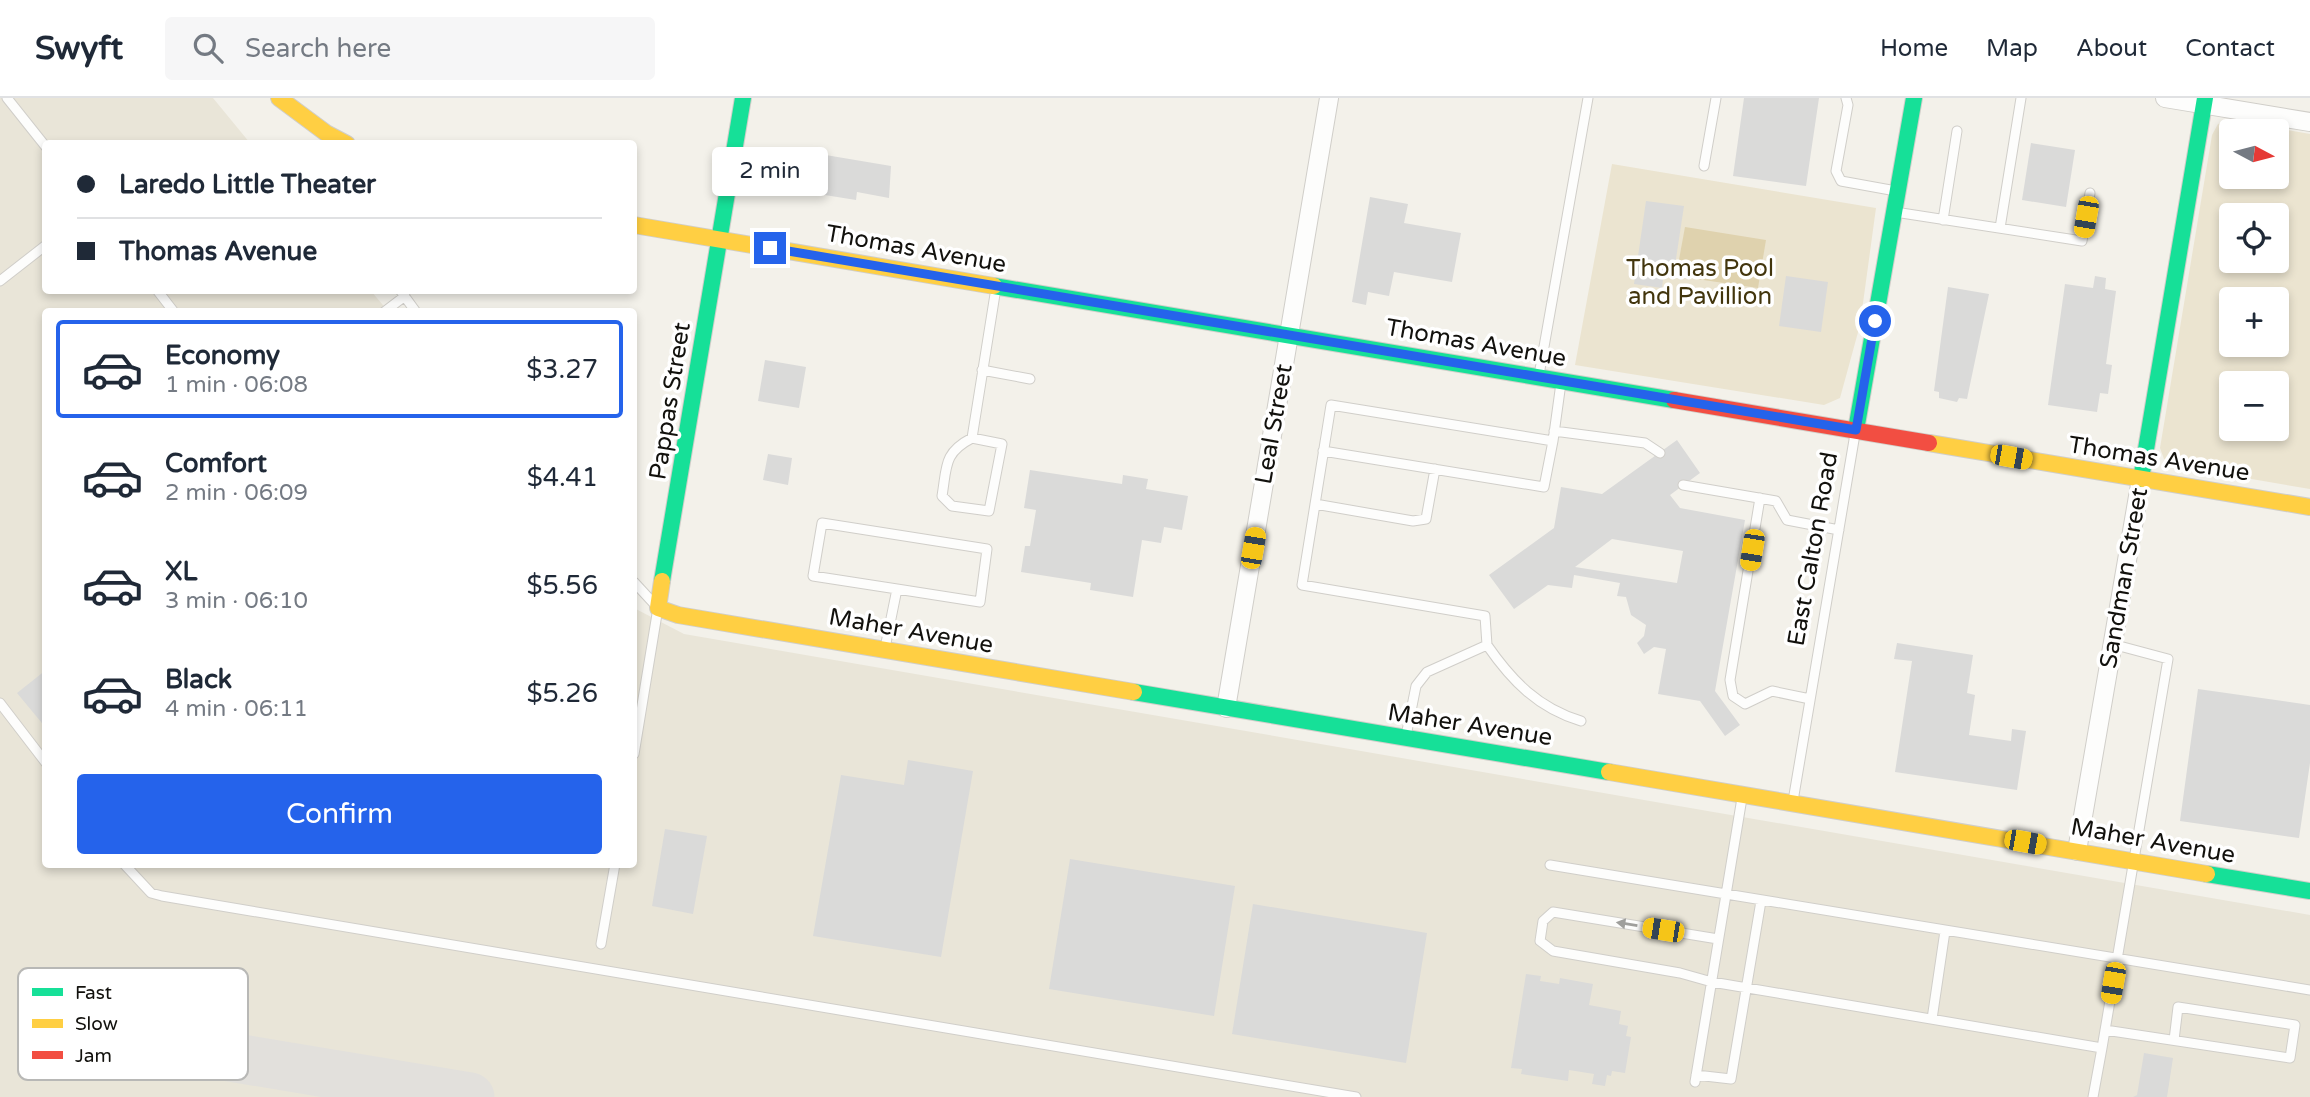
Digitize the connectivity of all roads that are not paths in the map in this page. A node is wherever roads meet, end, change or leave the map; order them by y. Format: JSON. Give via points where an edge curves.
{"nodes":[{"id":1,"x":7,"y":98,"type":"edge"},
{"id":2,"x":279,"y":98,"type":"edge"},
{"id":3,"x":743,"y":98,"type":"edge"},
{"id":4,"x":1329,"y":98,"type":"edge"},
{"id":5,"x":1588,"y":98,"type":"edge"},
{"id":6,"x":1716,"y":98,"type":"edge"},
{"id":7,"x":1846,"y":98,"type":"edge"},
{"id":8,"x":1914,"y":98,"type":"edge"},
{"id":9,"x":2021,"y":98,"type":"edge"},
{"id":10,"x":2165,"y":98,"type":"edge"},
{"id":11,"x":2204,"y":101,"type":"edge"},
{"id":12,"x":2310,"y":122,"type":"edge"},
{"id":13,"x":1957,"y":131,"type":"dead end"},
{"id":14,"x":340,"y":140,"type":"edge"},
{"id":15,"x":42,"y":142,"type":"edge"},
{"id":16,"x":1704,"y":166,"type":"dead end"},
{"id":17,"x":1898,"y":191,"type":"junction"},
{"id":18,"x":2090,"y":193,"type":"dead end"},
{"id":19,"x":1894,"y":212,"type":"junction"},
{"id":20,"x":1943,"y":220,"type":"junction"},
{"id":21,"x":637,"y":226,"type":"edge"},
{"id":22,"x":2000,"y":228,"type":"junction"},
{"id":23,"x":720,"y":240,"type":"junction"},
{"id":24,"x":42,"y":249,"type":"edge"},
{"id":25,"x":0,"y":281,"type":"edge"},
{"id":26,"x":996,"y":286,"type":"junction"},
{"id":27,"x":401,"y":294,"type":"edge"},
{"id":28,"x":388,"y":308,"type":"edge"},
{"id":29,"x":1289,"y":335,"type":"junction"},
{"id":30,"x":982,"y":370,"type":"junction"},
{"id":31,"x":1539,"y":377,"type":"junction"},
{"id":32,"x":1030,"y":379,"type":"dead end"},
{"id":33,"x":1562,"y":381,"type":"junction"},
{"id":34,"x":1856,"y":430,"type":"junction"},
{"id":35,"x":1553,"y":436,"type":"junction"},
{"id":36,"x":972,"y":438,"type":"junction"},
{"id":37,"x":1323,"y":451,"type":"junction"},
{"id":38,"x":1660,"y":453,"type":"dead end"},
{"id":39,"x":1435,"y":469,"type":"junction"},
{"id":40,"x":2141,"y":479,"type":"junction"},
{"id":41,"x":1683,"y":485,"type":"dead end"},
{"id":42,"x":1760,"y":498,"type":"junction"},
{"id":43,"x":1315,"y":504,"type":"junction"},
{"id":44,"x":2310,"y":507,"type":"edge"},
{"id":45,"x":1839,"y":530,"type":"junction"},
{"id":46,"x":637,"y":585,"type":"edge"},
{"id":47,"x":897,"y":589,"type":"junction"},
{"id":48,"x":658,"y":608,"type":"junction"},
{"id":49,"x":1487,"y":645,"type":"junction"},
{"id":50,"x":2112,"y":645,"type":"junction"},
{"id":51,"x":884,"y":650,"type":"junction"},
{"id":52,"x":1810,"y":699,"type":"junction"},
{"id":53,"x":0,"y":704,"type":"edge"},
{"id":54,"x":1226,"y":708,"type":"junction"},
{"id":55,"x":1581,"y":721,"type":"dead end"},
{"id":56,"x":637,"y":736,"type":"edge"},
{"id":57,"x":1406,"y":737,"type":"junction"},
{"id":58,"x":42,"y":758,"type":"edge"},
{"id":59,"x":1742,"y":793,"type":"junction"},
{"id":60,"x":1793,"y":802,"type":"junction"},
{"id":61,"x":2077,"y":851,"type":"junction"},
{"id":62,"x":2134,"y":861,"type":"junction"},
{"id":63,"x":1550,"y":865,"type":"dead end"},
{"id":64,"x":128,"y":868,"type":"edge"},
{"id":65,"x":614,"y":868,"type":"edge"},
{"id":66,"x":2310,"y":891,"type":"edge"},
{"id":67,"x":1726,"y":895,"type":"junction"},
{"id":68,"x":1761,"y":901,"type":"junction"},
{"id":69,"x":1945,"y":931,"type":"junction"},
{"id":70,"x":1718,"y":939,"type":"junction"},
{"id":71,"x":601,"y":944,"type":"dead end"},
{"id":72,"x":2117,"y":960,"type":"junction"},
{"id":73,"x":1712,"y":982,"type":"junction"},
{"id":74,"x":1746,"y":988,"type":"junction"},
{"id":75,"x":2310,"y":990,"type":"edge"},
{"id":76,"x":1932,"y":1019,"type":"junction"},
{"id":77,"x":2105,"y":1030,"type":"junction"},
{"id":78,"x":2174,"y":1040,"type":"junction"},
{"id":79,"x":2102,"y":1048,"type":"junction"},
{"id":80,"x":1356,"y":1097,"type":"edge"},
{"id":81,"x":2093,"y":1097,"type":"edge"}],
"edges":[{"from":1,"to":15,"type":"lane"},
{"from":2,"to":14,"type":"street"},
{"from":3,"to":23,"type":"street","name":"Pappas Street"},
{"from":4,"to":29,"type":"street","name":"Leal Street"},
{"from":5,"to":31,"type":"lane"},
{"from":6,"to":16,"type":"lane"},
{"from":7,"to":17,"type":"lane","via":[[1836,172],[1841,181]]},
{"from":8,"to":17,"type":"street","name":"East Calton Road"},
{"from":9,"to":22,"type":"lane"},
{"from":10,"to":11,"type":"street"},
{"from":11,"to":12,"type":"street"},
{"from":11,"to":40,"type":"street","name":"Sandman Street"},
{"from":13,"to":20,"type":"lane"},
{"from":17,"to":19,"type":"street","name":"East Calton Road"},
{"from":18,"to":22,"type":"lane","via":[[2082,241]]},
{"from":19,"to":20,"type":"lane"},
{"from":19,"to":34,"type":"street","name":"East Calton Road"},
{"from":20,"to":22,"type":"lane"},
{"from":21,"to":23,"type":"street","name":"Thomas Avenue"},
{"from":23,"to":26,"type":"street","name":"Thomas Avenue"},
{"from":23,"to":48,"type":"street","name":"Pappas Street"},
{"from":24,"to":25,"type":"lane"},
{"from":26,"to":29,"type":"street","name":"Thomas Avenue"},
{"from":26,"to":30,"type":"lane"},
{"from":27,"to":28,"type":"lane"},
{"from":29,"to":31,"type":"street","name":"Thomas Avenue"},
{"from":29,"to":54,"type":"street","name":"Leal Street"},
{"from":30,"to":32,"type":"lane"},
{"from":30,"to":36,"type":"lane"},
{"from":31,"to":33,"type":"street","name":"Thomas Avenue"},
{"from":33,"to":34,"type":"street","name":"Thomas Avenue"},
{"from":33,"to":35,"type":"lane"},
{"from":34,"to":40,"type":"street","name":"Thomas Avenue"},
{"from":34,"to":45,"type":"lane","name":"East Calton Road"},
{"from":35,"to":37,"type":"lane","via":[[1331,405]]},
{"from":35,"to":38,"type":"lane","via":[[1645,443]]},
{"from":35,"to":39,"type":"lane","via":[[1544,487]]},
{"from":36,"to":36,"type":"lane","via":[[948,455],[942,496],[952,506],[989,511],[1002,444]]},
{"from":37,"to":39,"type":"lane"},
{"from":37,"to":43,"type":"lane"},
{"from":39,"to":43,"type":"lane","via":[[1426,519],[1413,521]]},
{"from":40,"to":44,"type":"street","name":"Thomas Avenue"},
{"from":40,"to":50,"type":"street","name":"Sandman Street"},
{"from":41,"to":42,"type":"lane"},
{"from":42,"to":45,"type":"lane","via":[[1776,501],[1787,520]]},
{"from":42,"to":52,"type":"lane","via":[[1730,680],[1733,696],[1745,704],[1772,691]]},
{"from":43,"to":49,"type":"lane","via":[[1302,585],[1485,616]]},
{"from":45,"to":52,"type":"lane","name":"East Calton Road"},
{"from":46,"to":48,"type":"lane"},
{"from":47,"to":47,"type":"lane","via":[[980,602],[987,549],[822,523],[813,576]]},
{"from":47,"to":51,"type":"lane"},
{"from":48,"to":51,"type":"street","name":"Maher Avenue"},
{"from":48,"to":56,"type":"lane","name":"Pappas Street"},
{"from":49,"to":55,"type":"lane","via":[[1507,675],[1539,702]]},
{"from":49,"to":57,"type":"lane","via":[[1427,672],[1416,686]]},
{"from":50,"to":61,"type":"street","name":"Sandman Street"},
{"from":50,"to":62,"type":"lane","via":[[2168,659]]},
{"from":51,"to":54,"type":"street","name":"Maher Avenue"},
{"from":52,"to":60,"type":"lane","name":"East Calton Road"},
{"from":53,"to":58,"type":"lane"},
{"from":54,"to":57,"type":"street","name":"Maher Avenue"},
{"from":57,"to":59,"type":"street","name":"Maher Avenue"},
{"from":59,"to":60,"type":"street","name":"Maher Avenue"},
{"from":59,"to":67,"type":"lane"},
{"from":60,"to":61,"type":"street","name":"Maher Avenue"},
{"from":61,"to":62,"type":"street","name":"Maher Avenue"},
{"from":62,"to":66,"type":"street","name":"Maher Avenue"},
{"from":62,"to":72,"type":"lane"},
{"from":63,"to":67,"type":"lane"},
{"from":64,"to":80,"type":"lane","via":[[151,893],[162,896]]},
{"from":65,"to":71,"type":"lane"},
{"from":67,"to":68,"type":"lane"},
{"from":67,"to":70,"type":"lane"},
{"from":68,"to":69,"type":"lane"},
{"from":68,"to":74,"type":"lane"},
{"from":69,"to":72,"type":"lane"},
{"from":69,"to":76,"type":"lane"},
{"from":70,"to":73,"type":"lane"},
{"from":70,"to":73,"type":"lane","one_way":true,"via":[[1553,912],[1543,921],[1540,941],[1553,951]]},
{"from":72,"to":75,"type":"lane"},
{"from":72,"to":77,"type":"lane"},
{"from":73,"to":74,"type":"lane"},
{"from":73,"to":74,"type":"lane","via":[[1696,1078],[1731,1079]]},
{"from":74,"to":76,"type":"lane"},
{"from":76,"to":79,"type":"lane"},
{"from":77,"to":78,"type":"lane"},
{"from":77,"to":79,"type":"lane"},
{"from":78,"to":78,"type":"lane","via":[[2290,1058],[2295,1025],[2178,1007]]},
{"from":79,"to":81,"type":"lane"}]}
